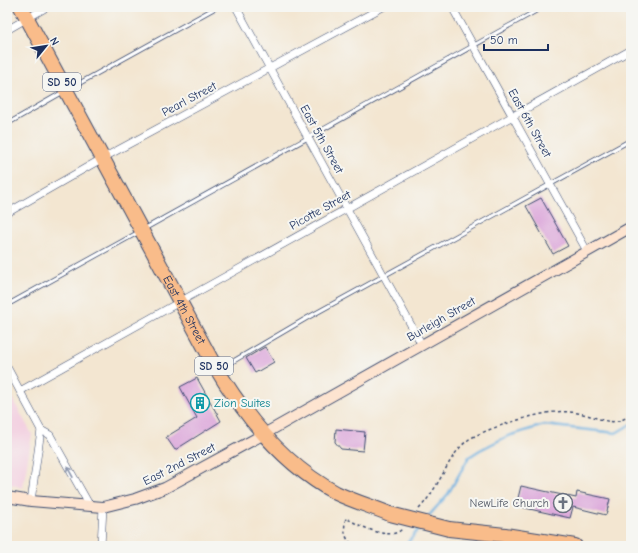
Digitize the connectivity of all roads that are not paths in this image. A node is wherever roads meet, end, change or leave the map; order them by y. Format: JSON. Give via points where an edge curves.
{"nodes":[{"id":1,"x":47,"y":7,"type":"edge"},
{"id":2,"x":217,"y":7,"type":"edge"},
{"id":3,"x":236,"y":7,"type":"edge"},
{"id":4,"x":383,"y":7,"type":"edge"},
{"id":5,"x":452,"y":7,"type":"edge"},
{"id":6,"x":543,"y":7,"type":"edge"},
{"id":7,"x":24,"y":12,"type":"edge"},
{"id":8,"x":7,"y":30,"type":"edge"},
{"id":9,"x":474,"y":45,"type":"junction"},
{"id":10,"x":631,"y":50,"type":"edge"},
{"id":11,"x":270,"y":68,"type":"junction"},
{"id":12,"x":67,"y":90,"type":"junction"},
{"id":13,"x":513,"y":115,"type":"junction"},
{"id":14,"x":7,"y":124,"type":"edge"},
{"id":15,"x":310,"y":138,"type":"junction"},
{"id":16,"x":631,"y":140,"type":"edge"},
{"id":17,"x":103,"y":158,"type":"junction"},
{"id":18,"x":550,"y":184,"type":"junction"},
{"id":19,"x":348,"y":207,"type":"junction"},
{"id":20,"x":7,"y":213,"type":"edge"},
{"id":21,"x":631,"y":227,"type":"edge"},
{"id":22,"x":143,"y":230,"type":"junction"},
{"id":23,"x":587,"y":251,"type":"junction"},
{"id":24,"x":385,"y":275,"type":"junction"},
{"id":25,"x":181,"y":301,"type":"junction"},
{"id":26,"x":7,"y":305,"type":"edge"},
{"id":27,"x":422,"y":345,"type":"junction"},
{"id":28,"x":7,"y":368,"type":"edge"},
{"id":29,"x":217,"y":370,"type":"junction"},
{"id":30,"x":20,"y":391,"type":"junction"},
{"id":31,"x":41,"y":430,"type":"junction"},
{"id":32,"x":264,"y":434,"type":"junction"},
{"id":33,"x":7,"y":496,"type":"edge"},
{"id":34,"x":31,"y":501,"type":"junction"},
{"id":35,"x":90,"y":506,"type":"junction"},
{"id":36,"x":103,"y":507,"type":"junction"},
{"id":37,"x":505,"y":540,"type":"edge"},
{"id":38,"x":101,"y":546,"type":"edge"},
{"id":39,"x":575,"y":546,"type":"edge"}],
"edges":[{"from":1,"to":7,"type":"street"},
{"from":2,"to":12,"type":"lane"},
{"from":3,"to":11,"type":"street","name":"East 5th Street"},
{"from":4,"to":11,"type":"street","name":"Pearl Street"},
{"from":5,"to":9,"type":"street","name":"East 6th Street"},
{"from":6,"to":9,"type":"lane"},
{"from":7,"to":8,"type":"street"},
{"from":7,"to":12,"type":"highway","name":"East 4th Street","number":"SD 50"},
{"from":9,"to":13,"type":"street","name":"East 6th Street"},
{"from":9,"to":15,"type":"lane"},
{"from":10,"to":13,"type":"street","name":"Picotte Street"},
{"from":11,"to":15,"type":"street","name":"East 5th Street"},
{"from":11,"to":17,"type":"street","name":"Pearl Street"},
{"from":12,"to":14,"type":"lane"},
{"from":12,"to":17,"type":"highway","name":"East 4th Street","number":"SD 50"},
{"from":13,"to":18,"type":"street","name":"East 6th Street"},
{"from":13,"to":19,"type":"street","name":"Picotte Street"},
{"from":15,"to":19,"type":"street","name":"East 5th Street"},
{"from":15,"to":22,"type":"lane"},
{"from":16,"to":18,"type":"lane"},
{"from":17,"to":20,"type":"street","name":"Pearl Street"},
{"from":17,"to":22,"type":"highway","name":"East 4th Street","number":"SD 50"},
{"from":18,"to":23,"type":"street","name":"East 6th Street"},
{"from":18,"to":24,"type":"lane"},
{"from":19,"to":24,"type":"street","name":"East 5th Street"},
{"from":19,"to":25,"type":"street","name":"Picotte Street"},
{"from":21,"to":23,"type":"street","name":"Burleigh Street"},
{"from":22,"to":25,"type":"highway","name":"East 4th Street","number":"SD 50"},
{"from":22,"to":26,"type":"lane"},
{"from":23,"to":27,"type":"street","name":"Burleigh Street"},
{"from":24,"to":27,"type":"street","name":"East 5th Street"},
{"from":24,"to":29,"type":"lane"},
{"from":25,"to":29,"type":"highway","name":"East 4th Street","number":"SD 50"},
{"from":25,"to":30,"type":"street","name":"Picotte Street"},
{"from":27,"to":32,"type":"street","name":"Burleigh Street"},
{"from":28,"to":30,"type":"street"},
{"from":29,"to":32,"type":"highway","name":"East 4th Street","number":"SD 50","via":[[240,406]]},
{"from":30,"to":31,"type":"street"},
{"from":31,"to":34,"type":"street"},
{"from":35,"to":31,"type":"street","one_way":true,"via":[[50,436]]},
{"from":32,"to":36,"type":"street","name":"East 2nd Street","via":[[165,488]]},
{"from":32,"to":37,"type":"highway","name":"East 4th Street","number":"SD 50","bridge":true,"via":[[299,467],[337,493],[390,514]]},
{"from":33,"to":34,"type":"street","name":"East 2nd Street"},
{"from":34,"to":35,"type":"street","name":"East 2nd Street"},
{"from":35,"to":36,"type":"street","name":"East 2nd Street"},
{"from":36,"to":38,"type":"street"},
{"from":37,"to":39,"type":"highway","name":"East 4th Street","number":"SD 50"}]}
